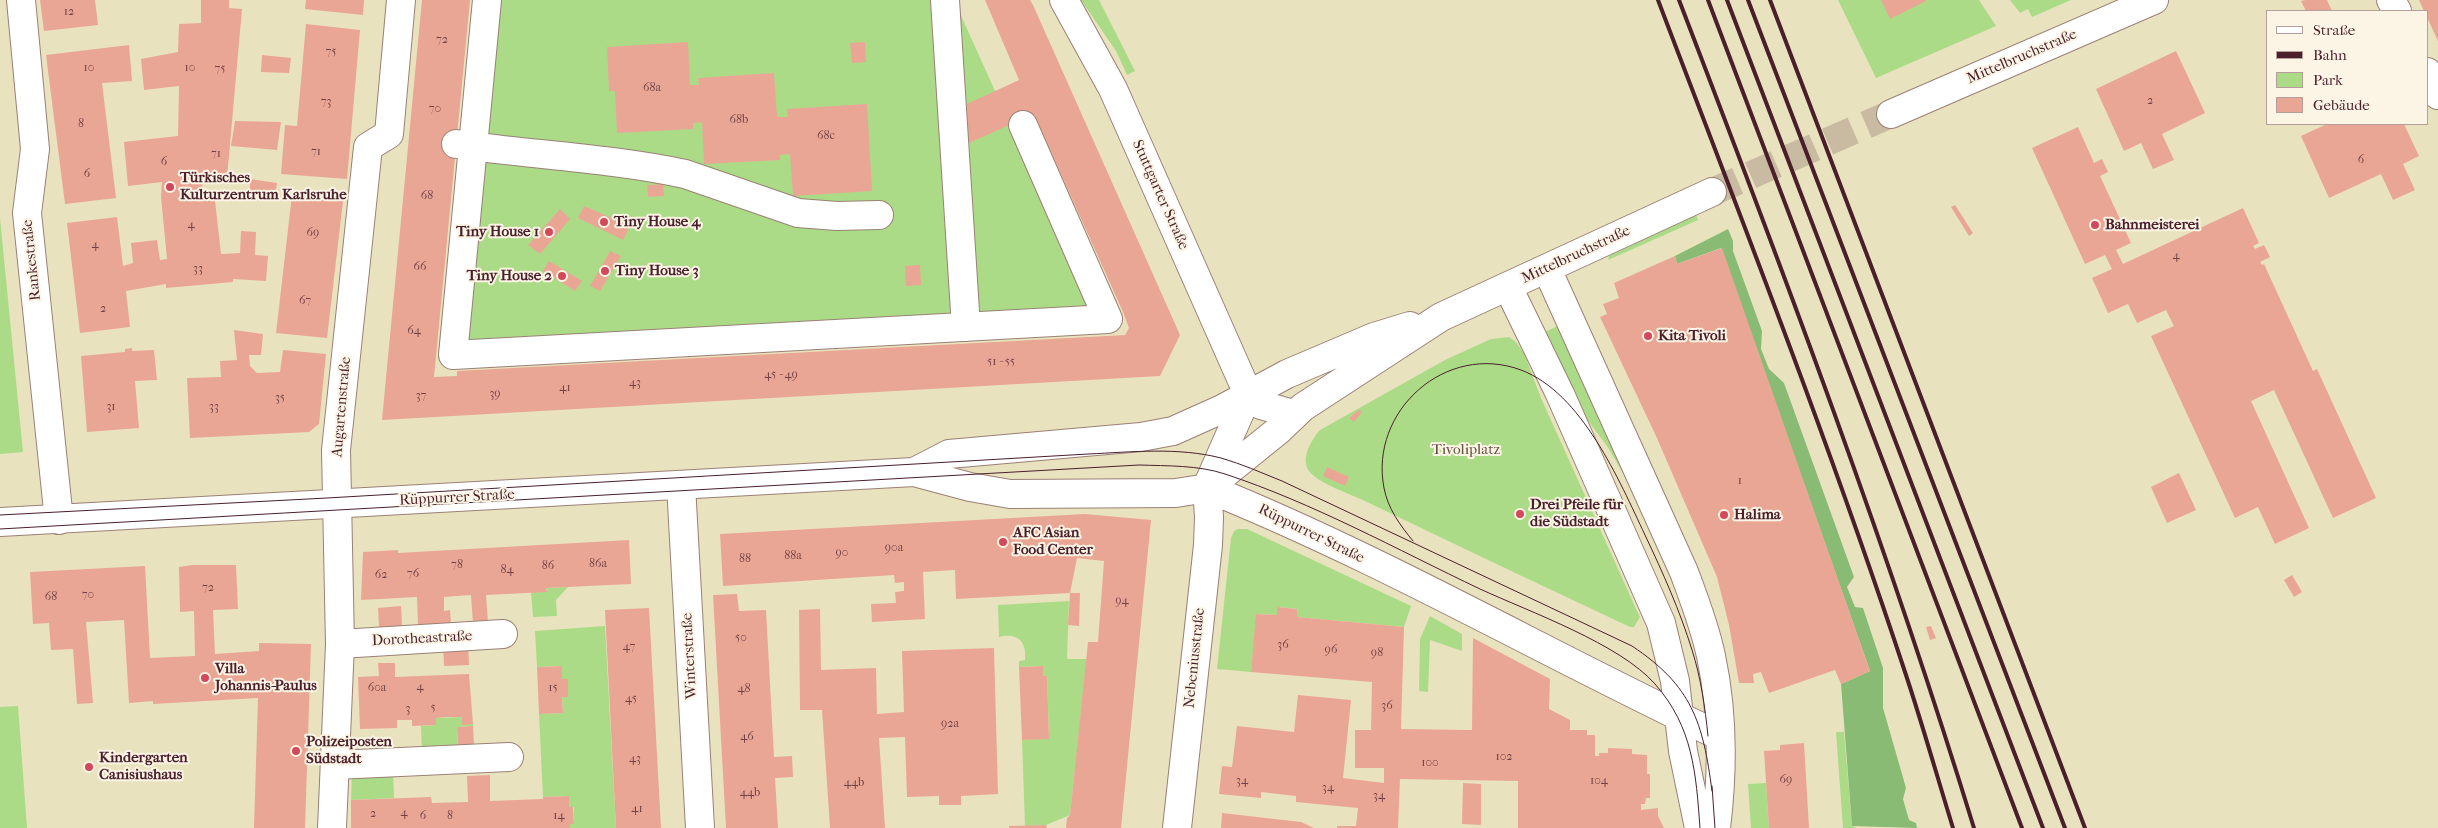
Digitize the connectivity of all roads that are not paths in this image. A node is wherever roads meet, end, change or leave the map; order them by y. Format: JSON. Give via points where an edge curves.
{"nodes":[{"id":1,"x":21,"y":0,"type":"edge"},
{"id":2,"x":400,"y":0,"type":"edge"},
{"id":3,"x":487,"y":0,"type":"edge"},
{"id":4,"x":945,"y":0,"type":"edge"},
{"id":5,"x":1064,"y":0,"type":"edge"},
{"id":6,"x":2146,"y":2,"type":"edge"},
{"id":7,"x":2428,"y":74,"type":"edge"},
{"id":8,"x":2438,"y":96,"type":"edge"},
{"id":9,"x":1891,"y":114,"type":"tunnel mouth"},
{"id":10,"x":1023,"y":125,"type":"dead end"},
{"id":11,"x":465,"y":145,"type":"junction"},
{"id":12,"x":1712,"y":192,"type":"tunnel mouth"},
{"id":13,"x":879,"y":215,"type":"dead end"},
{"id":14,"x":1547,"y":269,"type":"junction"},
{"id":15,"x":1508,"y":286,"type":"junction"},
{"id":16,"x":1440,"y":317,"type":"junction"},
{"id":17,"x":966,"y":327,"type":"junction"},
{"id":18,"x":1248,"y":394,"type":"junction"},
{"id":19,"x":1294,"y":414,"type":"junction"},
{"id":20,"x":914,"y":472,"type":"junction"},
{"id":21,"x":681,"y":485,"type":"junction"},
{"id":22,"x":1207,"y":488,"type":"junction"},
{"id":23,"x":338,"y":504,"type":"junction"},
{"id":24,"x":59,"y":520,"type":"junction"},
{"id":25,"x":0,"y":522,"type":"edge"},
{"id":26,"x":503,"y":634,"type":"dead end"},
{"id":27,"x":340,"y":644,"type":"junction"},
{"id":28,"x":1679,"y":716,"type":"junction"},
{"id":29,"x":1720,"y":736,"type":"junction"},
{"id":30,"x":509,"y":757,"type":"dead end"},
{"id":31,"x":335,"y":765,"type":"junction"},
{"id":32,"x":332,"y":828,"type":"edge"},
{"id":33,"x":700,"y":828,"type":"edge"},
{"id":34,"x":1177,"y":828,"type":"edge"},
{"id":35,"x":1699,"y":828,"type":"edge"},
{"id":36,"x":1716,"y":828,"type":"edge"}],
"edges":[{"from":1,"to":24,"type":"street","name":"Rankestraße","via":[[35,150],[27,213]]},
{"from":2,"to":23,"type":"street","name":"Augartenstraße","via":[[389,134],[368,147],[336,450]]},
{"from":3,"to":11,"type":"street"},
{"from":4,"to":17,"type":"street"},
{"from":5,"to":18,"type":"street","name":"Stuttgarter Straße","via":[[1113,89]]},
{"from":6,"to":9,"type":"street","name":"Mittelbruchstraße"},
{"from":7,"to":8,"type":"street"},
{"from":10,"to":17,"type":"street","via":[[1108,319]]},
{"from":11,"to":13,"type":"street","via":[[619,161],[678,172],[798,212],[837,216]]},
{"from":11,"to":17,"type":"street","via":[[453,355]]},
{"from":12,"to":14,"type":"street","name":"Mittelbruchstraße"},
{"from":14,"to":15,"type":"street","name":"Mittelbruchstraße"},
{"from":14,"to":29,"type":"street","via":[[1684,572],[1700,615],[1711,656]]},
{"from":15,"to":16,"type":"street","name":"Mittelbruchstraße"},
{"from":15,"to":28,"type":"street","via":[[1560,394],[1661,623],[1675,681]]},
{"from":16,"to":18,"type":"street","name":"Mittelbruchstraße","via":[[1374,337]]},
{"from":16,"to":19,"type":"street","name":"Mittelbruchstraße"},
{"from":18,"to":19,"type":"street","via":[[1261,405]]},
{"from":18,"to":20,"type":"street","name":"Rüppurrer Straße","via":[[1173,431],[1141,437],[949,454]]},
{"from":18,"to":22,"type":"street"},
{"from":19,"to":22,"type":"street","name":"Mittelbruchstraße"},
{"from":20,"to":21,"type":"street","name":"Rüppurrer Straße"},
{"from":20,"to":22,"type":"street","name":"Rüppurrer Straße","via":[[970,488],[1010,494],[1176,493]]},
{"from":21,"to":23,"type":"street","name":"Rüppurrer Straße"},
{"from":21,"to":33,"type":"street","name":"Winterstraße"},
{"from":22,"to":28,"type":"street","name":"Rüppurrer Straße","via":[[1260,509]]},
{"from":22,"to":34,"type":"street","name":"Nebeniusstraße","via":[[1208,545]]},
{"from":23,"to":24,"type":"street","name":"Rüppurrer Straße"},
{"from":23,"to":27,"type":"street","name":"Augartenstraße"},
{"from":24,"to":25,"type":"street","name":"Rüppurrer Straße"},
{"from":26,"to":27,"type":"street","name":"Dorotheastraße"},
{"from":27,"to":31,"type":"street","name":"Augartenstraße"},
{"from":28,"to":29,"type":"street","name":"Rüppurrer Straße"},
{"from":28,"to":35,"type":"street"},
{"from":29,"to":36,"type":"street","via":[[1720,794]]},
{"from":30,"to":31,"type":"street"},
{"from":31,"to":32,"type":"street","name":"Augartenstraße"}]}
